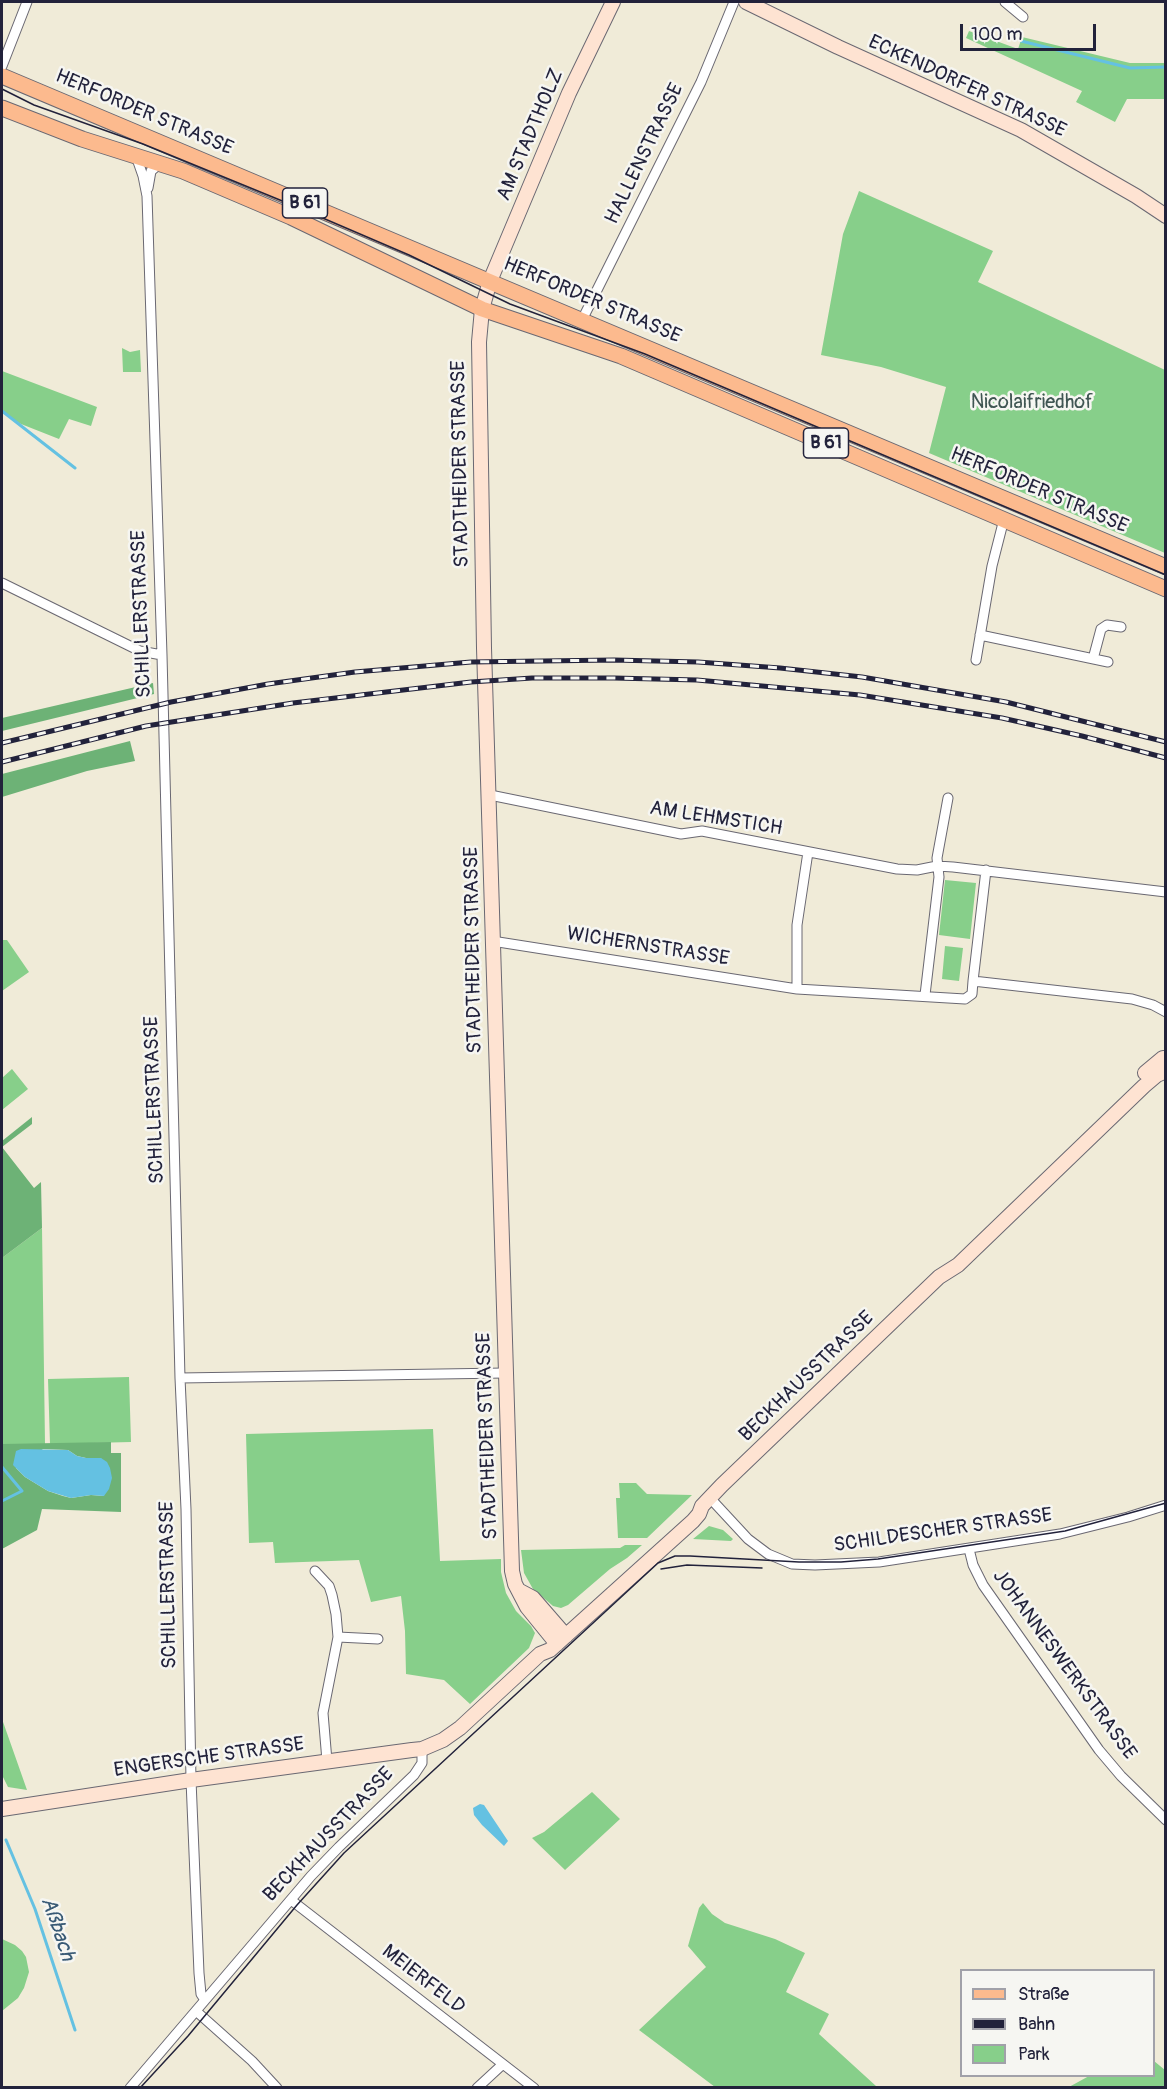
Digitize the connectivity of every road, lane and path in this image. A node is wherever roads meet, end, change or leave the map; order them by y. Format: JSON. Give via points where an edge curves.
{"nodes":[{"id":1,"x":27,"y":2,"type":"edge"},
{"id":2,"x":734,"y":2,"type":"edge"},
{"id":3,"x":746,"y":2,"type":"edge"},
{"id":4,"x":1005,"y":2,"type":"edge"},
{"id":5,"x":613,"y":3,"type":"edge"},
{"id":6,"x":1023,"y":17,"type":"dead end"},
{"id":7,"x":2,"y":66,"type":"edge"},
{"id":8,"x":2,"y":76,"type":"edge"},
{"id":9,"x":2,"y":108,"type":"edge"},
{"id":10,"x":136,"y":156,"type":"junction"},
{"id":11,"x":159,"y":164,"type":"junction"},
{"id":12,"x":147,"y":196,"type":"junction"},
{"id":13,"x":1166,"y":216,"type":"edge"},
{"id":14,"x":490,"y":281,"type":"junction"},
{"id":15,"x":482,"y":309,"type":"junction"},
{"id":16,"x":582,"y":320,"type":"junction"},
{"id":17,"x":1004,"y":519,"type":"junction"},
{"id":18,"x":1166,"y":567,"type":"edge"},
{"id":19,"x":2,"y":584,"type":"edge"},
{"id":20,"x":1166,"y":589,"type":"edge"},
{"id":21,"x":1121,"y":627,"type":"dead end"},
{"id":22,"x":980,"y":635,"type":"junction"},
{"id":23,"x":162,"y":655,"type":"junction"},
{"id":24,"x":1093,"y":659,"type":"junction"},
{"id":25,"x":975,"y":660,"type":"dead end"},
{"id":26,"x":1108,"y":662,"type":"dead end"},
{"id":27,"x":490,"y":795,"type":"junction"},
{"id":28,"x":948,"y":798,"type":"dead end"},
{"id":29,"x":808,"y":852,"type":"junction"},
{"id":30,"x":937,"y":866,"type":"junction"},
{"id":31,"x":986,"y":870,"type":"junction"},
{"id":32,"x":1166,"y":892,"type":"edge"},
{"id":33,"x":492,"y":941,"type":"junction"},
{"id":34,"x":973,"y":981,"type":"junction"},
{"id":35,"x":797,"y":988,"type":"junction"},
{"id":36,"x":925,"y":995,"type":"junction"},
{"id":37,"x":1166,"y":1012,"type":"edge"},
{"id":38,"x":1165,"y":1062,"type":"edge"},
{"id":39,"x":505,"y":1373,"type":"junction"},
{"id":40,"x":180,"y":1378,"type":"junction"},
{"id":41,"x":706,"y":1502,"type":"junction"},
{"id":42,"x":1166,"y":1505,"type":"edge"},
{"id":43,"x":969,"y":1549,"type":"junction"},
{"id":44,"x":315,"y":1571,"type":"dead end"},
{"id":45,"x":559,"y":1636,"type":"junction"},
{"id":46,"x":338,"y":1637,"type":"junction"},
{"id":47,"x":378,"y":1639,"type":"dead end"},
{"id":48,"x":422,"y":1749,"type":"junction"},
{"id":49,"x":327,"y":1761,"type":"junction"},
{"id":50,"x":191,"y":1780,"type":"junction"},
{"id":51,"x":2,"y":1809,"type":"edge"},
{"id":52,"x":1166,"y":1821,"type":"edge"},
{"id":53,"x":291,"y":1900,"type":"junction"},
{"id":54,"x":205,"y":2000,"type":"junction"},
{"id":55,"x":196,"y":2011,"type":"junction"},
{"id":56,"x":503,"y":2064,"type":"junction"},
{"id":57,"x":130,"y":2088,"type":"edge"},
{"id":58,"x":277,"y":2088,"type":"edge"},
{"id":59,"x":477,"y":2088,"type":"edge"},
{"id":60,"x":534,"y":2088,"type":"edge"}],
"edges":[{"from":1,"to":7,"type":"street"},
{"from":2,"to":16,"type":"street","name":"HALLENSTRASSE","via":[[700,82]]},
{"from":3,"to":13,"type":"main road","name":"ECKENDORFER STRASSE","via":[[1021,130]]},
{"from":4,"to":6,"type":"street"},
{"from":5,"to":14,"type":"main road","name":"AM STADTHOLZ","via":[[569,93]]},
{"from":8,"to":14,"type":"main road","name":"HERFORDER STRASSE","number":"B 61"},
{"from":9,"to":10,"type":"main road","name":"HERFORDER STRASSE","number":"B 61"},
{"from":10,"to":11,"type":"main road","name":"HERFORDER STRASSE","number":"B 61"},
{"from":10,"to":12,"type":"street","name":"SCHILLERSTRASSE"},
{"from":11,"to":12,"type":"street","name":"SCHILLERSTRASSE","via":[[152,171]]},
{"from":11,"to":15,"type":"main road","name":"HERFORDER STRASSE","number":"B 61","via":[[291,217]]},
{"from":12,"to":23,"type":"street","name":"SCHILLERSTRASSE"},
{"from":14,"to":15,"type":"main road","name":"AM STADTHOLZ"},
{"from":14,"to":16,"type":"main road","name":"HERFORDER STRASSE","number":"B 61"},
{"from":15,"to":17,"type":"main road","name":"HERFORDER STRASSE","number":"B 61","via":[[621,356]]},
{"from":15,"to":27,"type":"main road","name":"STADTHEIDER STRASSE","via":[[479,412]]},
{"from":16,"to":18,"type":"main road","name":"HERFORDER STRASSE","number":"B 61"},
{"from":17,"to":20,"type":"main road","name":"HERFORDER STRASSE","number":"B 61"},
{"from":17,"to":22,"type":"street"},
{"from":19,"to":23,"type":"street","via":[[140,651]]},
{"from":21,"to":24,"type":"street","via":[[1103,626]]},
{"from":22,"to":24,"type":"street"},
{"from":22,"to":25,"type":"street"},
{"from":23,"to":40,"type":"street","name":"SCHILLERSTRASSE"},
{"from":24,"to":26,"type":"street"},
{"from":27,"to":29,"type":"street","name":"AM LEHMSTICH","via":[[681,834],[702,831]]},
{"from":27,"to":33,"type":"main road","name":"STADTHEIDER STRASSE"},
{"from":28,"to":30,"type":"street"},
{"from":29,"to":30,"type":"street","name":"AM LEHMSTICH","via":[[897,869]]},
{"from":29,"to":35,"type":"street","via":[[797,925]]},
{"from":30,"to":31,"type":"street","name":"AM LEHMSTICH"},
{"from":30,"to":36,"type":"street","via":[[939,877]]},
{"from":31,"to":32,"type":"street","name":"AM LEHMSTICH"},
{"from":31,"to":34,"type":"street"},
{"from":33,"to":35,"type":"street","name":"WICHERNSTRASSE"},
{"from":33,"to":39,"type":"main road","name":"STADTHEIDER STRASSE"},
{"from":34,"to":36,"type":"street","name":"WICHERNSTRASSE","via":[[972,994],[966,999]]},
{"from":34,"to":37,"type":"street","via":[[1132,999]]},
{"from":35,"to":36,"type":"street","name":"WICHERNSTRASSE"},
{"from":38,"to":41,"type":"main road","name":"BECKHAUSSTRASSE","via":[[1157,1075],[958,1264],[939,1277]]},
{"from":39,"to":40,"type":"street"},
{"from":39,"to":45,"type":"main road","name":"STADTHEIDER STRASSE","via":[[512,1571],[518,1590],[533,1598]]},
{"from":40,"to":50,"type":"street","name":"SCHILLERSTRASSE"},
{"from":41,"to":43,"type":"street","name":"SCHILDESCHER STRASSE","via":[[773,1558],[792,1564],[848,1565]]},
{"from":41,"to":45,"type":"main road","name":"BECKHAUSSTRASSE","via":[[693,1521]]},
{"from":42,"to":43,"type":"street","name":"SCHILDESCHER STRASSE","via":[[1076,1531]]},
{"from":43,"to":52,"type":"street","name":"JOHANNESWERKSTRASSE","via":[[983,1585],[1099,1750]]},
{"from":44,"to":46,"type":"street","via":[[329,1586]]},
{"from":45,"to":48,"type":"main road","name":"BECKHAUSSTRASSE","via":[[544,1644],[540,1654],[460,1728]]},
{"from":46,"to":47,"type":"street"},
{"from":46,"to":49,"type":"street","via":[[323,1713]]},
{"from":48,"to":49,"type":"main road","name":"ENGERSCHE STRASSE"},
{"from":48,"to":53,"type":"street","name":"BECKHAUSSTRASSE","via":[[422,1763],[414,1775],[331,1854]]},
{"from":49,"to":50,"type":"main road","name":"ENGERSCHE STRASSE"},
{"from":50,"to":51,"type":"main road","name":"ENGERSCHE STRASSE"},
{"from":50,"to":54,"type":"street","name":"SCHILLERSTRASSE","via":[[199,1973]]},
{"from":53,"to":54,"type":"street","name":"BECKHAUSSTRASSE"},
{"from":53,"to":56,"type":"street","name":"MEIERFELD"},
{"from":54,"to":55,"type":"street","name":"BECKHAUSSTRASSE"},
{"from":55,"to":57,"type":"street","name":"BECKHAUSSTRASSE"},
{"from":55,"to":58,"type":"street"},
{"from":56,"to":59,"type":"street"},
{"from":56,"to":60,"type":"street","name":"MEIERFELD"}]}
